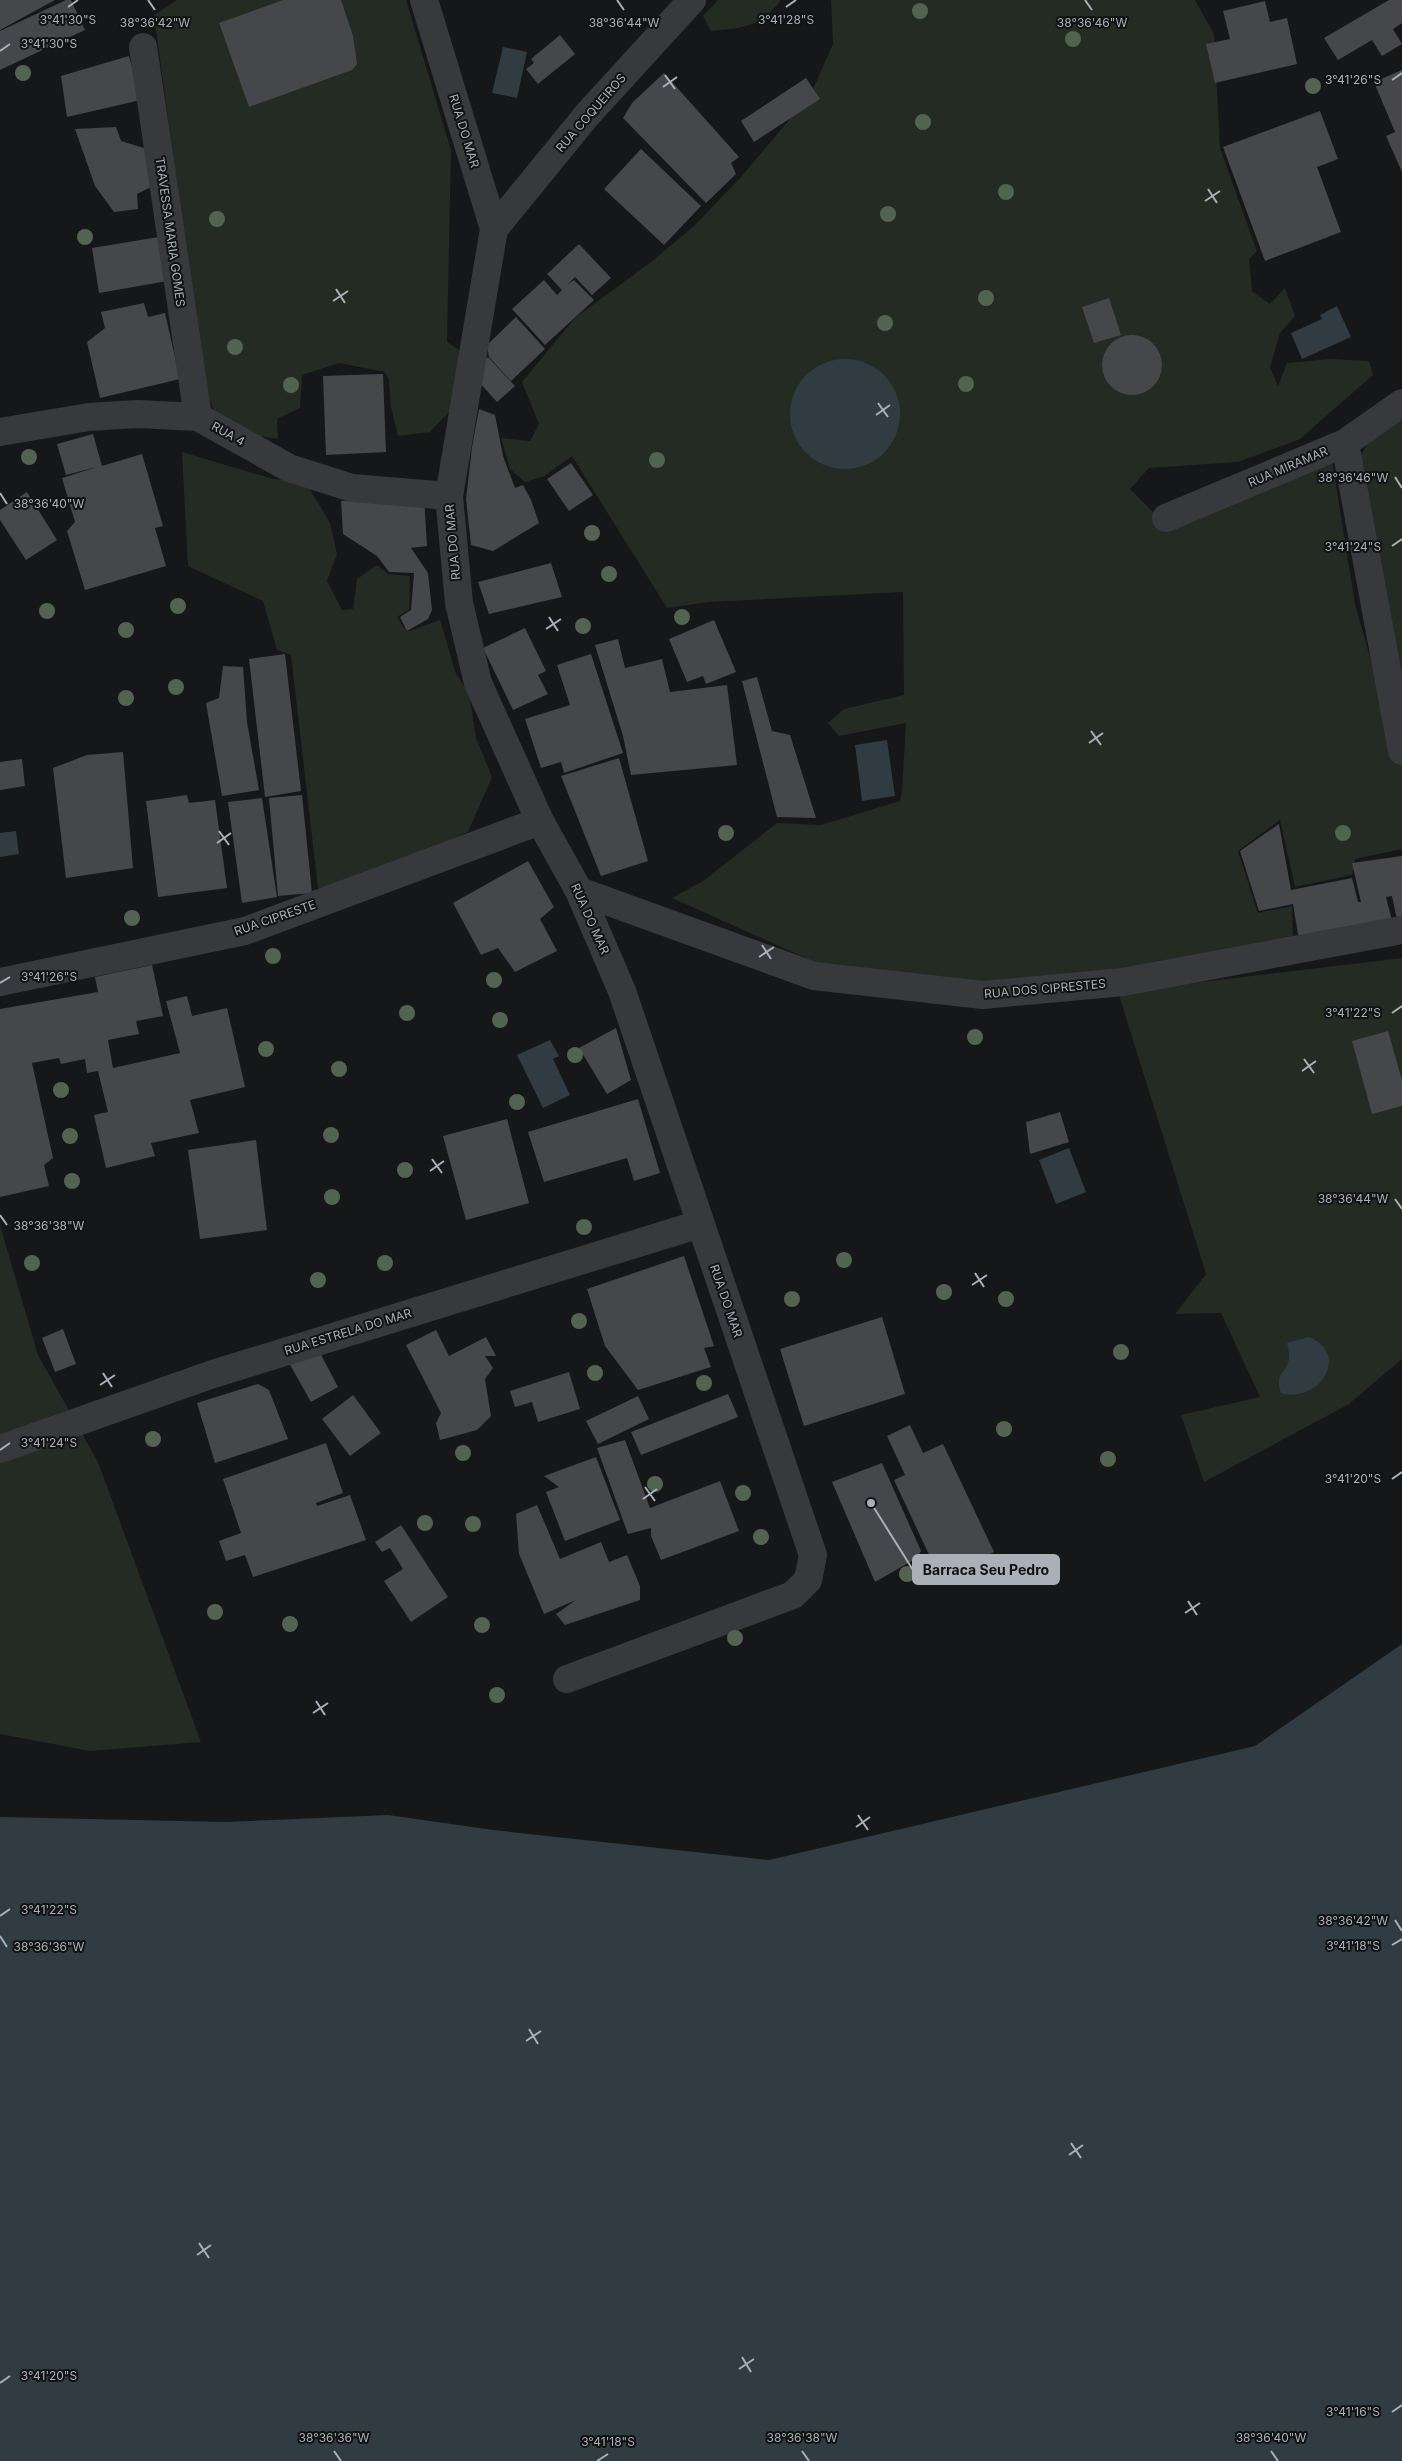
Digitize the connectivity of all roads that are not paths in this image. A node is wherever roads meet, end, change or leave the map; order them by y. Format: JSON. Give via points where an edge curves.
{"nodes":[{"id":1,"x":424,"y":0,"type":"edge"},
{"id":2,"x":692,"y":0,"type":"edge"},
{"id":3,"x":143,"y":47,"type":"dead end"},
{"id":4,"x":494,"y":229,"type":"junction"},
{"id":5,"x":1402,"y":403,"type":"edge"},
{"id":6,"x":198,"y":417,"type":"junction"},
{"id":7,"x":0,"y":432,"type":"edge"},
{"id":8,"x":1345,"y":443,"type":"junction"},
{"id":9,"x":449,"y":496,"type":"junction"},
{"id":10,"x":1166,"y":518,"type":"dead end"},
{"id":11,"x":1402,"y":751,"type":"edge"},
{"id":12,"x":540,"y":821,"type":"junction"},
{"id":13,"x":579,"y":891,"type":"junction"},
{"id":14,"x":1402,"y":930,"type":"edge"},
{"id":15,"x":0,"y":982,"type":"edge"},
{"id":16,"x":700,"y":1224,"type":"junction"},
{"id":17,"x":0,"y":1448,"type":"edge"},
{"id":18,"x":566,"y":1679,"type":"dead end"}],
"edges":[{"from":1,"to":4,"type":"street","name":"RUA DO MAR"},
{"from":2,"to":4,"type":"street","name":"RUA COQUEIROS","via":[[587,115]]},
{"from":3,"to":6,"type":"street","name":"TRAVESSA MARIA GOMES"},
{"from":4,"to":9,"type":"street","name":"RUA DO MAR"},
{"from":5,"to":8,"type":"street","name":"RUA MIRAMAR"},
{"from":6,"to":7,"type":"street","name":"RUA 4","via":[[137,414],[89,417]]},
{"from":6,"to":9,"type":"street","name":"RUA 4","via":[[289,468],[352,488]]},
{"from":8,"to":10,"type":"street","name":"RUA MIRAMAR"},
{"from":8,"to":11,"type":"street"},
{"from":9,"to":12,"type":"street","name":"RUA DO MAR","via":[[459,603],[478,683]]},
{"from":12,"to":13,"type":"street","name":"RUA DO MAR"},
{"from":12,"to":15,"type":"street","name":"RUA CIPRESTE","via":[[245,930]]},
{"from":13,"to":14,"type":"street","name":"RUA DOS CIPRESTES","via":[[814,976],[983,995],[1123,982]]},
{"from":13,"to":16,"type":"street","name":"RUA DO MAR","via":[[622,991]]},
{"from":16,"to":17,"type":"street","name":"RUA ESTRELA DO MAR","via":[[213,1374]]},
{"from":16,"to":18,"type":"street","name":"RUA DO MAR","via":[[813,1555],[808,1580],[793,1595]]}]}
